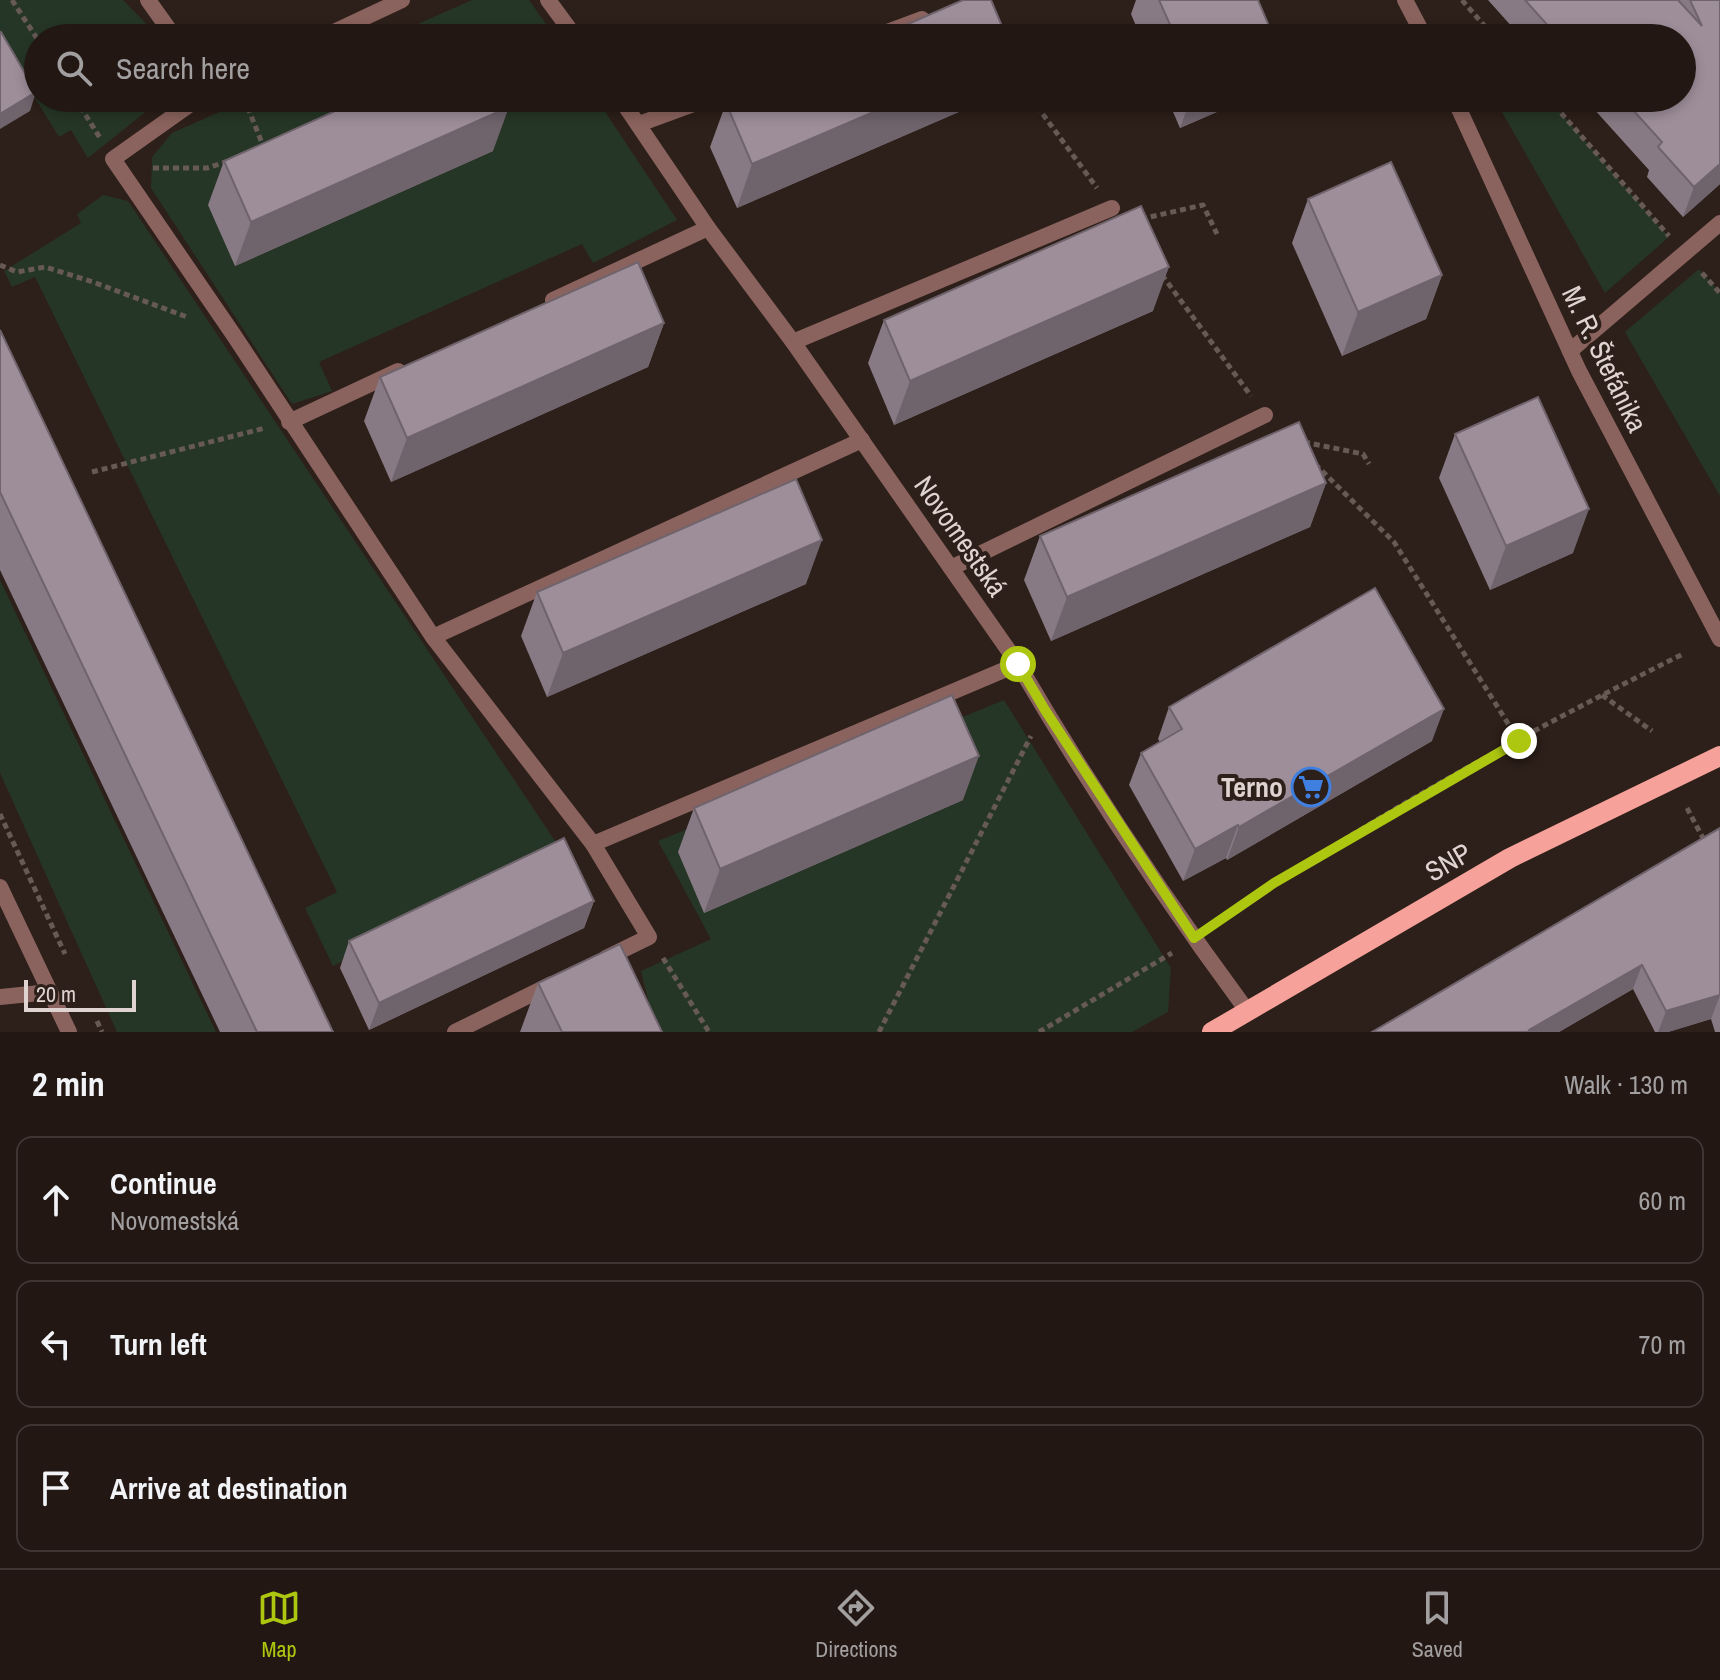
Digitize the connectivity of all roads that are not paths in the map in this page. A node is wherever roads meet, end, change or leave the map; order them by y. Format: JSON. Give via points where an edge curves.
{"nodes":[{"id":1,"x":148,"y":0,"type":"edge"},
{"id":2,"x":402,"y":0,"type":"edge"},
{"id":3,"x":548,"y":0,"type":"edge"},
{"id":4,"x":1405,"y":0,"type":"edge"},
{"id":5,"x":938,"y":13,"type":"edge"},
{"id":6,"x":165,"y":24,"type":"edge"},
{"id":7,"x":351,"y":24,"type":"edge"},
{"id":8,"x":566,"y":24,"type":"edge"},
{"id":9,"x":909,"y":24,"type":"edge"},
{"id":10,"x":1418,"y":24,"type":"edge"},
{"id":11,"x":179,"y":112,"type":"edge"},
{"id":12,"x":630,"y":112,"type":"edge"},
{"id":13,"x":672,"y":112,"type":"edge"},
{"id":14,"x":1460,"y":112,"type":"edge"},
{"id":15,"x":639,"y":124,"type":"junction"},
{"id":16,"x":1112,"y":208,"type":"road end"},
{"id":17,"x":1720,"y":223,"type":"edge"},
{"id":18,"x":708,"y":228,"type":"junction"},
{"id":19,"x":534,"y":308,"type":"edge"},
{"id":20,"x":793,"y":342,"type":"junction"},
{"id":21,"x":1570,"y":351,"type":"junction"},
{"id":22,"x":419,"y":362,"type":"edge"},
{"id":23,"x":1265,"y":415,"type":"road end"},
{"id":24,"x":289,"y":422,"type":"junction"},
{"id":25,"x":862,"y":440,"type":"junction"},
{"id":26,"x":951,"y":568,"type":"junction"},
{"id":27,"x":433,"y":637,"type":"junction"},
{"id":28,"x":1720,"y":639,"type":"edge"},
{"id":29,"x":1018,"y":664,"type":"junction"},
{"id":30,"x":1720,"y":756,"type":"edge"},
{"id":31,"x":593,"y":844,"type":"junction"},
{"id":32,"x":0,"y":887,"type":"edge"},
{"id":33,"x":593,"y":964,"type":"edge"},
{"id":34,"x":566,"y":978,"type":"edge"},
{"id":35,"x":50,"y":992,"type":"junction"},
{"id":36,"x":0,"y":997,"type":"edge"},
{"id":37,"x":1248,"y":1012,"type":"junction"},
{"id":38,"x":69,"y":1032,"type":"edge"},
{"id":39,"x":455,"y":1032,"type":"edge"},
{"id":40,"x":1212,"y":1032,"type":"edge"}],
"edges":[{"from":1,"to":6,"type":"street"},
{"from":2,"to":7,"type":"street"},
{"from":3,"to":8,"type":"street"},
{"from":4,"to":10,"type":"street"},
{"from":5,"to":9,"type":"street"},
{"from":11,"to":24,"type":"street","via":[[113,159]]},
{"from":12,"to":15,"type":"street","name":"Novomestská"},
{"from":13,"to":15,"type":"street"},
{"from":14,"to":21,"type":"street","name":"M. R. Štefánika"},
{"from":15,"to":18,"type":"street","name":"Novomestská"},
{"from":16,"to":20,"type":"street"},
{"from":17,"to":21,"type":"street"},
{"from":18,"to":19,"type":"street"},
{"from":18,"to":20,"type":"street","name":"Novomestská"},
{"from":20,"to":25,"type":"street","name":"Novomestská"},
{"from":21,"to":28,"type":"street","name":"M. R. Štefánika"},
{"from":22,"to":24,"type":"street"},
{"from":23,"to":26,"type":"street"},
{"from":24,"to":27,"type":"street"},
{"from":25,"to":26,"type":"street","name":"Novomestská"},
{"from":25,"to":27,"type":"street"},
{"from":26,"to":29,"type":"street","name":"Novomestská"},
{"from":27,"to":31,"type":"street"},
{"from":29,"to":31,"type":"street"},
{"from":29,"to":37,"type":"street","name":"Novomestská","via":[[1194,938]]},
{"from":30,"to":37,"type":"main road","name":"SNP","via":[[1510,858]]},
{"from":31,"to":33,"type":"street","via":[[649,937]]},
{"from":32,"to":35,"type":"street"},
{"from":34,"to":39,"type":"street"},
{"from":35,"to":36,"type":"street"},
{"from":35,"to":38,"type":"street"},
{"from":37,"to":40,"type":"main road","name":"SNP"}]}
